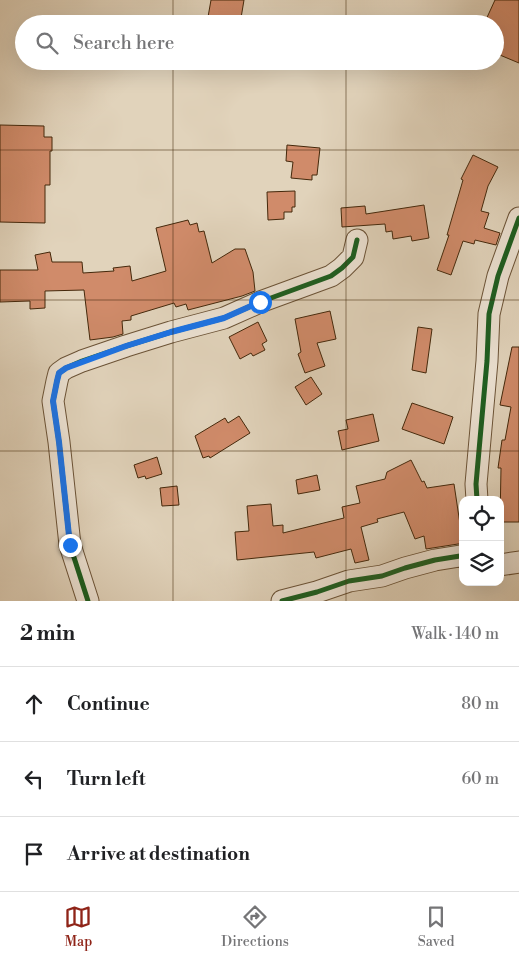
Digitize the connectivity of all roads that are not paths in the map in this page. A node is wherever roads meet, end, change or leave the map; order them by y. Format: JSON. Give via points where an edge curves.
{"nodes":[{"id":1,"x":519,"y":218,"type":"edge"},
{"id":2,"x":357,"y":240,"type":"dead end"},
{"id":3,"x":477,"y":496,"type":"edge"},
{"id":4,"x":459,"y":556,"type":"edge"},
{"id":5,"x":519,"y":562,"type":"edge"},
{"id":6,"x":504,"y":564,"type":"edge"},
{"id":7,"x":88,"y":601,"type":"edge"},
{"id":8,"x":282,"y":601,"type":"edge"}],
"edges":[{"from":1,"to":3,"type":"street","via":[[498,276],[489,314]]},
{"from":2,"to":7,"type":"street","via":[[353,258],[331,276],[224,318],[99,355],[59,373],[53,401],[70,545]]},
{"from":4,"to":8,"type":"street","via":[[382,576],[349,581]]},
{"from":5,"to":6,"type":"street"}]}
